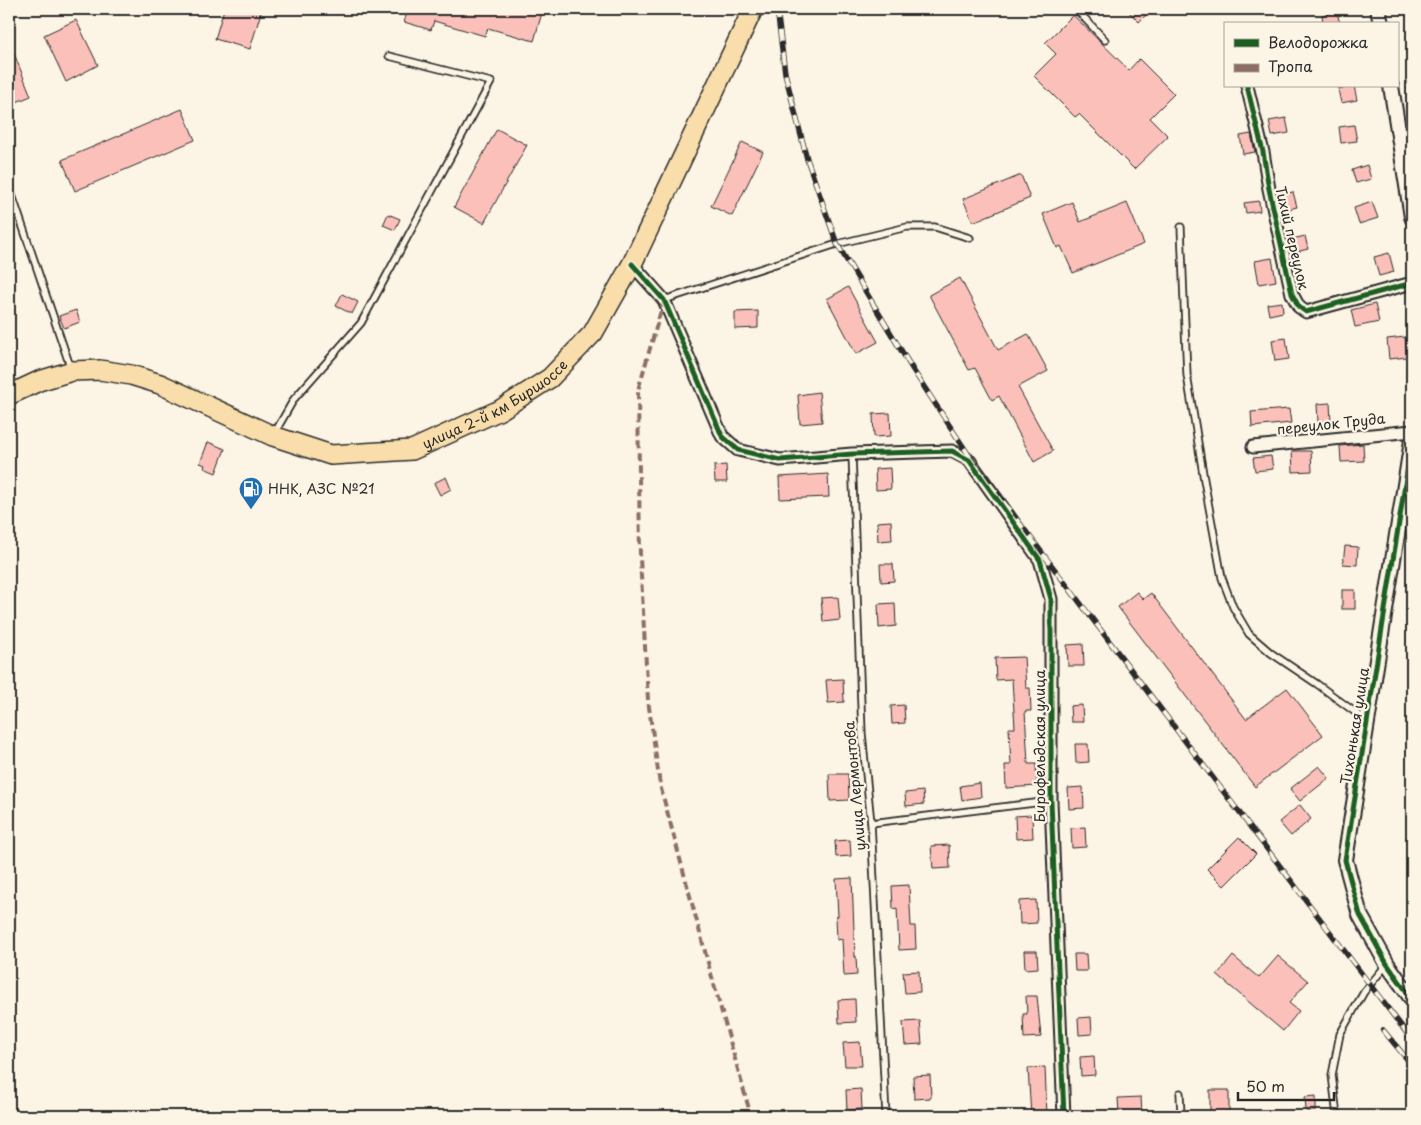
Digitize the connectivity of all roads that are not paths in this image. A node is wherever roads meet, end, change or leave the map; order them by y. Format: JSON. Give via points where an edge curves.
{"nodes":[{"id":1,"x":753,"y":9,"type":"edge"},
{"id":2,"x":1076,"y":9,"type":"edge"},
{"id":3,"x":1378,"y":9,"type":"edge"},
{"id":4,"x":1381,"y":22,"type":"edge"},
{"id":5,"x":1105,"y":40,"type":"dead end"},
{"id":6,"x":389,"y":56,"type":"dead end"},
{"id":7,"x":1247,"y":88,"type":"edge"},
{"id":8,"x":1391,"y":88,"type":"edge"},
{"id":9,"x":9,"y":186,"type":"edge"},
{"id":10,"x":1412,"y":217,"type":"edge"},
{"id":11,"x":1181,"y":227,"type":"dead end"},
{"id":12,"x":970,"y":238,"type":"dead end"},
{"id":13,"x":632,"y":264,"type":"junction"},
{"id":14,"x":1412,"y":283,"type":"edge"},
{"id":15,"x":664,"y":300,"type":"junction"},
{"id":16,"x":72,"y":371,"type":"junction"},
{"id":17,"x":9,"y":395,"type":"edge"},
{"id":18,"x":1412,"y":431,"type":"edge"},
{"id":19,"x":273,"y":436,"type":"junction"},
{"id":20,"x":1412,"y":441,"type":"edge"},
{"id":21,"x":1253,"y":447,"type":"dead end"},
{"id":22,"x":852,"y":454,"type":"junction"},
{"id":23,"x":1367,"y":721,"type":"junction"},
{"id":24,"x":1051,"y":800,"type":"junction"},
{"id":25,"x":871,"y":823,"type":"junction"},
{"id":26,"x":1387,"y":964,"type":"junction"},
{"id":27,"x":1412,"y":999,"type":"edge"},
{"id":28,"x":1180,"y":1093,"type":"dead end"},
{"id":29,"x":886,"y":1116,"type":"edge"},
{"id":30,"x":1064,"y":1116,"type":"edge"},
{"id":31,"x":1181,"y":1116,"type":"edge"},
{"id":32,"x":1336,"y":1116,"type":"edge"}],
"edges":[{"from":1,"to":13,"type":"main road","name":"улица 2-й км Биршоссе"},
{"from":2,"to":5,"type":"lane"},
{"from":3,"to":4,"type":"street"},
{"from":6,"to":19,"type":"lane","via":[[491,82],[361,323],[294,400]]},
{"from":7,"to":14,"type":"street","name":"Тихий переулок","via":[[1292,294],[1299,307],[1306,312]]},
{"from":8,"to":10,"type":"street"},
{"from":9,"to":16,"type":"lane"},
{"from":11,"to":23,"type":"lane","via":[[1187,376],[1222,578],[1233,607],[1249,634]]},
{"from":12,"to":15,"type":"lane","via":[[935,228],[907,226],[837,244]]},
{"from":13,"to":15,"type":"street"},
{"from":13,"to":19,"type":"main road","name":"улица 2-й км Биршоссе","via":[[592,333],[550,378],[500,410],[412,450],[332,455]]},
{"from":15,"to":22,"type":"street","via":[[722,436],[738,450],[780,460]]},
{"from":16,"to":17,"type":"main road","name":"улица 2-й км Биршоссе"},
{"from":16,"to":19,"type":"main road","name":"улица 2-й км Биршоссе","via":[[100,370],[160,384]]},
{"from":18,"to":21,"type":"street","name":"переулок Труда"},
{"from":20,"to":23,"type":"street","name":"Тихонькая улица"},
{"from":22,"to":24,"type":"street","name":"Бирофельдская улица","via":[[952,451],[969,460],[1040,560],[1051,599]]},
{"from":22,"to":25,"type":"lane","name":"улица Лермонтова","via":[[862,734]]},
{"from":23,"to":26,"type":"street","name":"Тихонькая улица","via":[[1344,860],[1360,915]]},
{"from":24,"to":25,"type":"lane"},
{"from":24,"to":30,"type":"street","name":"Бирофельдская улица"},
{"from":25,"to":29,"type":"lane","name":"улица Лермонтова"},
{"from":26,"to":27,"type":"street","name":"Тихонькая улица"},
{"from":26,"to":32,"type":"lane","via":[[1364,992],[1340,1034],[1332,1075]]},
{"from":28,"to":31,"type":"lane"}]}
